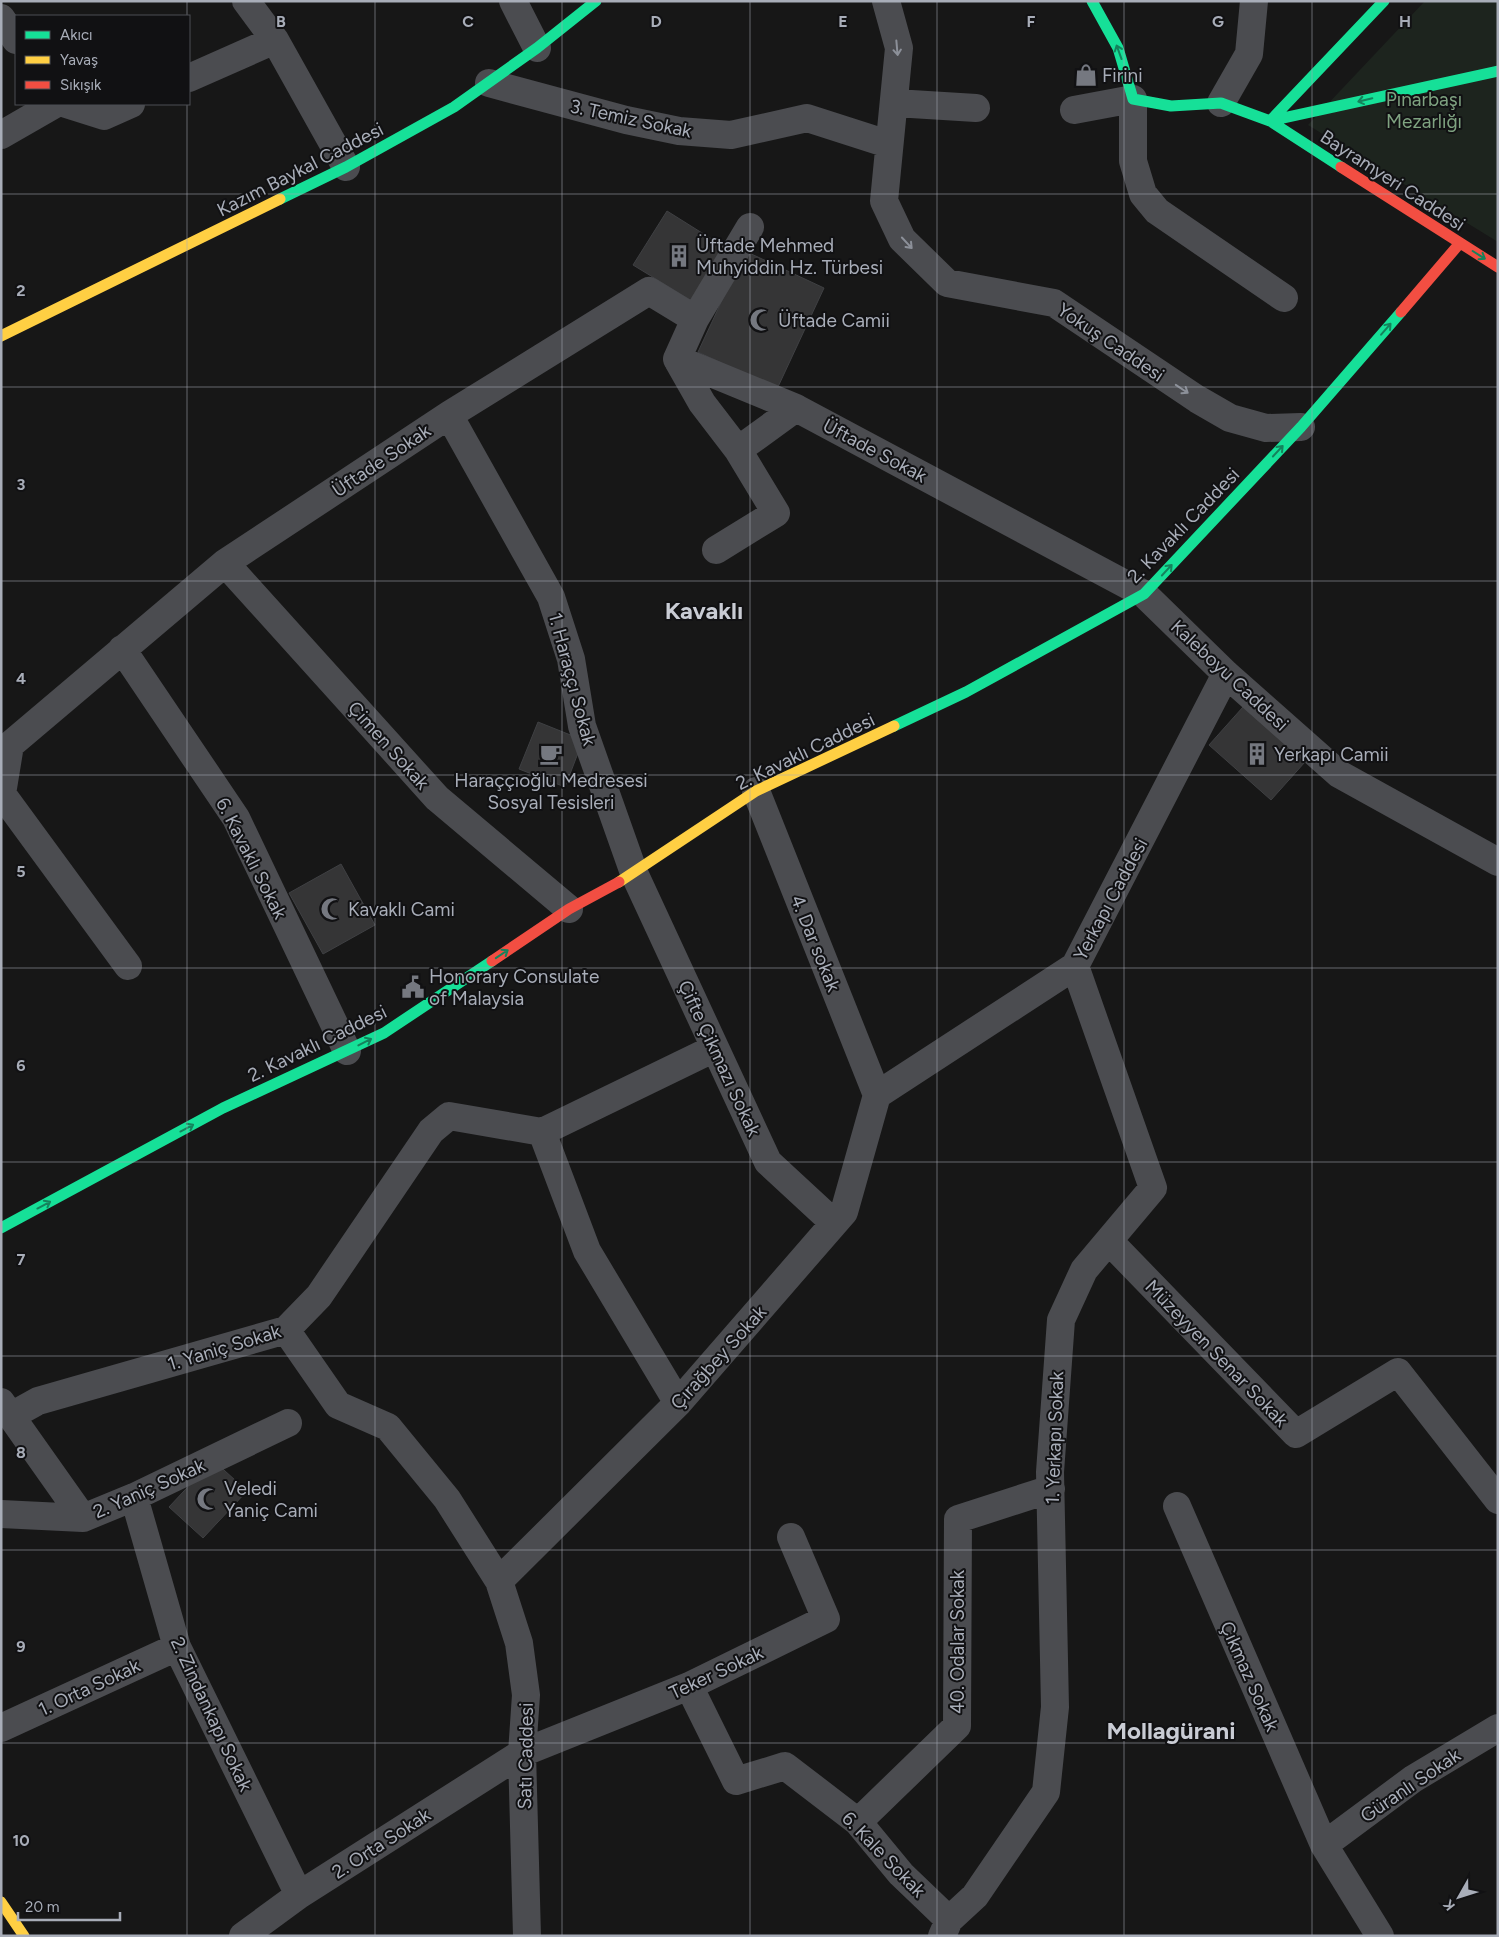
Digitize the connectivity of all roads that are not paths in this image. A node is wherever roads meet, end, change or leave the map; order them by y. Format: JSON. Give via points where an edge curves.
{"nodes":[{"id":1,"x":246,"y":1,"type":"edge"},
{"id":2,"x":513,"y":1,"type":"edge"},
{"id":3,"x":596,"y":1,"type":"edge"},
{"id":4,"x":886,"y":1,"type":"edge"},
{"id":5,"x":1092,"y":1,"type":"edge"},
{"id":6,"x":1254,"y":1,"type":"edge"},
{"id":7,"x":1384,"y":1,"type":"edge"},
{"id":8,"x":1,"y":18,"type":"edge"},
{"id":9,"x":15,"y":39,"type":"edge"},
{"id":10,"x":275,"y":40,"type":"junction"},
{"id":11,"x":537,"y":48,"type":"junction"},
{"id":12,"x":1498,"y":71,"type":"edge"},
{"id":13,"x":190,"y":78,"type":"edge"},
{"id":14,"x":490,"y":83,"type":"junction"},
{"id":15,"x":1133,"y":99,"type":"junction"},
{"id":16,"x":895,"y":102,"type":"junction"},
{"id":17,"x":1221,"y":103,"type":"junction"},
{"id":18,"x":53,"y":105,"type":"edge"},
{"id":19,"x":69,"y":105,"type":"edge"},
{"id":20,"x":129,"y":105,"type":"edge"},
{"id":21,"x":976,"y":108,"type":"dead end"},
{"id":22,"x":1074,"y":110,"type":"dead end"},
{"id":23,"x":1270,"y":121,"type":"junction"},
{"id":24,"x":1,"y":135,"type":"edge"},
{"id":25,"x":888,"y":144,"type":"junction"},
{"id":26,"x":346,"y":167,"type":"junction"},
{"id":27,"x":750,"y":227,"type":"dead end"},
{"id":28,"x":1460,"y":243,"type":"junction"},
{"id":29,"x":1498,"y":267,"type":"edge"},
{"id":30,"x":1284,"y":298,"type":"dead end"},
{"id":31,"x":695,"y":319,"type":"junction"},
{"id":32,"x":1,"y":336,"type":"edge"},
{"id":33,"x":677,"y":359,"type":"junction"},
{"id":34,"x":796,"y":408,"type":"junction"},
{"id":35,"x":449,"y":415,"type":"junction"},
{"id":36,"x":1301,"y":428,"type":"junction"},
{"id":37,"x":738,"y":450,"type":"junction"},
{"id":38,"x":716,"y":550,"type":"dead end"},
{"id":39,"x":225,"y":563,"type":"junction"},
{"id":40,"x":1144,"y":594,"type":"junction"},
{"id":41,"x":122,"y":649,"type":"junction"},
{"id":42,"x":1226,"y":674,"type":"junction"},
{"id":43,"x":5,"y":744,"type":"edge"},
{"id":44,"x":756,"y":791,"type":"junction"},
{"id":45,"x":1498,"y":862,"type":"edge"},
{"id":46,"x":634,"y":873,"type":"junction"},
{"id":47,"x":569,"y":909,"type":"junction"},
{"id":48,"x":128,"y":966,"type":"dead end"},
{"id":49,"x":1075,"y":966,"type":"junction"},
{"id":50,"x":715,"y":1048,"type":"junction"},
{"id":51,"x":347,"y":1051,"type":"junction"},
{"id":52,"x":877,"y":1095,"type":"junction"},
{"id":53,"x":542,"y":1132,"type":"junction"},
{"id":54,"x":834,"y":1223,"type":"junction"},
{"id":55,"x":1,"y":1228,"type":"edge"},
{"id":56,"x":1109,"y":1241,"type":"junction"},
{"id":57,"x":286,"y":1330,"type":"junction"},
{"id":58,"x":678,"y":1403,"type":"junction"},
{"id":59,"x":6,"y":1409,"type":"edge"},
{"id":60,"x":288,"y":1424,"type":"dead end"},
{"id":61,"x":1050,"y":1490,"type":"junction"},
{"id":62,"x":134,"y":1497,"type":"junction"},
{"id":63,"x":1498,"y":1500,"type":"edge"},
{"id":64,"x":1177,"y":1506,"type":"dead end"},
{"id":65,"x":1,"y":1514,"type":"edge"},
{"id":66,"x":82,"y":1518,"type":"junction"},
{"id":67,"x":791,"y":1537,"type":"dead end"},
{"id":68,"x":499,"y":1580,"type":"junction"},
{"id":69,"x":177,"y":1647,"type":"junction"},
{"id":70,"x":689,"y":1686,"type":"junction"},
{"id":71,"x":1,"y":1728,"type":"edge"},
{"id":72,"x":1498,"y":1728,"type":"edge"},
{"id":73,"x":522,"y":1753,"type":"junction"},
{"id":74,"x":858,"y":1822,"type":"junction"},
{"id":75,"x":1324,"y":1845,"type":"junction"},
{"id":76,"x":299,"y":1895,"type":"junction"},
{"id":77,"x":1,"y":1902,"type":"edge"},
{"id":78,"x":946,"y":1928,"type":"edge"},
{"id":79,"x":24,"y":1936,"type":"edge"},
{"id":80,"x":243,"y":1936,"type":"edge"},
{"id":81,"x":527,"y":1936,"type":"edge"},
{"id":82,"x":1380,"y":1936,"type":"edge"}],
"edges":[{"from":1,"to":10,"type":"street"},
{"from":2,"to":11,"type":"street"},
{"from":3,"to":11,"type":"street","name":"Kazım Baykal Caddesi"},
{"from":4,"to":16,"type":"street","name":"Yokuş Caddesi","one_way":true,"via":[[899,48]]},
{"from":15,"to":5,"type":"street","one_way":true,"via":[[1118,48]]},
{"from":6,"to":17,"type":"street","via":[[1249,54]]},
{"from":7,"to":23,"type":"street"},
{"from":8,"to":9,"type":"street"},
{"from":10,"to":13,"type":"street"},
{"from":10,"to":26,"type":"street"},
{"from":11,"to":14,"type":"street","name":"Kazım Baykal Caddesi"},
{"from":12,"to":23,"type":"street","one_way":true},
{"from":14,"to":25,"type":"street","name":"3. Temiz Sokak","via":[[679,131],[731,135],[807,118]]},
{"from":14,"to":26,"type":"street","name":"Kazım Baykal Caddesi","via":[[454,107]]},
{"from":15,"to":17,"type":"street","via":[[1171,106]]},
{"from":15,"to":22,"type":"street"},
{"from":15,"to":30,"type":"street","via":[[1134,161],[1143,194],[1157,211]]},
{"from":16,"to":21,"type":"street"},
{"from":16,"to":25,"type":"street","name":"Yokuş Caddesi"},
{"from":17,"to":23,"type":"street","name":"Bayramyeri Caddesi"},
{"from":18,"to":24,"type":"street"},
{"from":19,"to":20,"type":"street","via":[[104,116]]},
{"from":23,"to":28,"type":"street","name":"Bayramyeri Caddesi"},
{"from":25,"to":36,"type":"street","name":"Yokuş Caddesi","one_way":true,"via":[[884,201],[902,239],[947,283],[1054,303],[1230,418],[1266,428]]},
{"from":26,"to":32,"type":"street","name":"Kazım Baykal Caddesi"},
{"from":27,"to":31,"type":"street"},
{"from":28,"to":29,"type":"street","name":"Bayramyeri Caddesi","one_way":true},
{"from":36,"to":28,"type":"street","name":"2. Kavaklı Caddesi","one_way":true},
{"from":31,"to":33,"type":"street"},
{"from":31,"to":35,"type":"street","name":"Üftade Sokak","via":[[648,291]]},
{"from":33,"to":34,"type":"street","name":"Üftade Sokak"},
{"from":33,"to":37,"type":"street","via":[[702,403]]},
{"from":34,"to":37,"type":"street"},
{"from":34,"to":40,"type":"street","name":"Üftade Sokak"},
{"from":35,"to":39,"type":"street","name":"Üftade Sokak"},
{"from":35,"to":46,"type":"street","name":"1. Haraççı Sokak","via":[[551,598],[571,659],[582,726]]},
{"from":40,"to":36,"type":"street","name":"2. Kavaklı Caddesi","one_way":true},
{"from":37,"to":38,"type":"street","via":[[776,513]]},
{"from":39,"to":41,"type":"street","name":"Üftade Sokak"},
{"from":39,"to":47,"type":"street","name":"Çimen Sokak","via":[[437,798]]},
{"from":40,"to":42,"type":"street","name":"Kaleboyu Caddesi"},
{"from":40,"to":44,"type":"street","name":"2. Kavaklı Caddesi","via":[[966,692]]},
{"from":41,"to":43,"type":"street","name":"Üftade Sokak"},
{"from":41,"to":51,"type":"street","name":"6. Kavaklı Sokak","via":[[236,818]]},
{"from":42,"to":45,"type":"street","name":"Kaleboyu Caddesi","via":[[1339,774]]},
{"from":42,"to":49,"type":"street","name":"Yerkapı Caddesi"},
{"from":43,"to":48,"type":"street","via":[[2,794]]},
{"from":44,"to":46,"type":"street","name":"2. Kavaklı Caddesi"},
{"from":44,"to":52,"type":"street","name":"4. Dar sokak"},
{"from":46,"to":47,"type":"street","name":"2. Kavaklı Caddesi"},
{"from":46,"to":50,"type":"street","name":"Çifte Çikmazı Sokak"},
{"from":51,"to":47,"type":"street","name":"2. Kavaklı Caddesi","one_way":true,"via":[[384,1033]]},
{"from":49,"to":52,"type":"street","name":"Yerkapı Caddesi"},
{"from":49,"to":56,"type":"street","name":"1. Yerkapı Sokak","via":[[1153,1188]]},
{"from":50,"to":53,"type":"street"},
{"from":50,"to":54,"type":"street","name":"Çifte Çikmazı Sokak","via":[[768,1162]]},
{"from":55,"to":51,"type":"street","name":"2. Kavaklı Caddesi","one_way":true,"via":[[223,1108]]},
{"from":52,"to":54,"type":"street","name":"Çırağbey Sokak","via":[[844,1212]]},
{"from":53,"to":57,"type":"street","name":"1. Yaniç Sokak","via":[[449,1116],[431,1131],[319,1296]]},
{"from":53,"to":58,"type":"street","via":[[587,1250]]},
{"from":54,"to":58,"type":"street","name":"Çırağbey Sokak"},
{"from":56,"to":61,"type":"street","name":"1. Yerkapı Sokak","via":[[1084,1270],[1061,1320]]},
{"from":56,"to":63,"type":"street","name":"Müzeyyen Senar Sokak","via":[[1296,1434],[1398,1372]]},
{"from":57,"to":59,"type":"street","name":"1. Yaniç Sokak"},
{"from":57,"to":68,"type":"street","name":"Satı Caddesi","via":[[338,1405],[388,1427],[447,1498]]},
{"from":58,"to":68,"type":"street","name":"Çırağbey Sokak"},
{"from":59,"to":66,"type":"street"},
{"from":60,"to":62,"type":"street","name":"2. Yaniç Sokak"},
{"from":61,"to":74,"type":"street","name":"40. Odalar Sokak","via":[[958,1519],[957,1726]]},
{"from":61,"to":78,"type":"street","name":"1. Yerkapı Sokak","via":[[1055,1708],[1046,1792],[975,1896]]},
{"from":62,"to":66,"type":"street","name":"2. Yaniç Sokak"},
{"from":62,"to":69,"type":"street","name":"2. Zindankapı Sokak"},
{"from":64,"to":75,"type":"street","name":"Çıkmaz Sokak"},
{"from":65,"to":66,"type":"street","name":"2. Yaniç Sokak"},
{"from":67,"to":70,"type":"street","name":"Teker Sokak","via":[[826,1619]]},
{"from":68,"to":73,"type":"street","name":"Satı Caddesi","via":[[519,1643],[526,1695]]},
{"from":69,"to":71,"type":"street","name":"1. Orta Sokak"},
{"from":69,"to":76,"type":"street","name":"2. Zindankapı Sokak"},
{"from":70,"to":73,"type":"street","name":"Teker Sokak"},
{"from":70,"to":74,"type":"street","name":"6. Kale Sokak","via":[[736,1781],[785,1766]]},
{"from":72,"to":75,"type":"street","name":"Güranlı Sokak","via":[[1413,1779]]},
{"from":73,"to":76,"type":"street","name":"2. Orta Sokak"},
{"from":73,"to":81,"type":"street","name":"Satı Caddesi"},
{"from":74,"to":78,"type":"street","name":"6. Kale Sokak"},
{"from":75,"to":82,"type":"street","name":"Çıkmaz Sokak"},
{"from":76,"to":80,"type":"street","name":"2. Orta Sokak"},
{"from":77,"to":79,"type":"street"}]}
